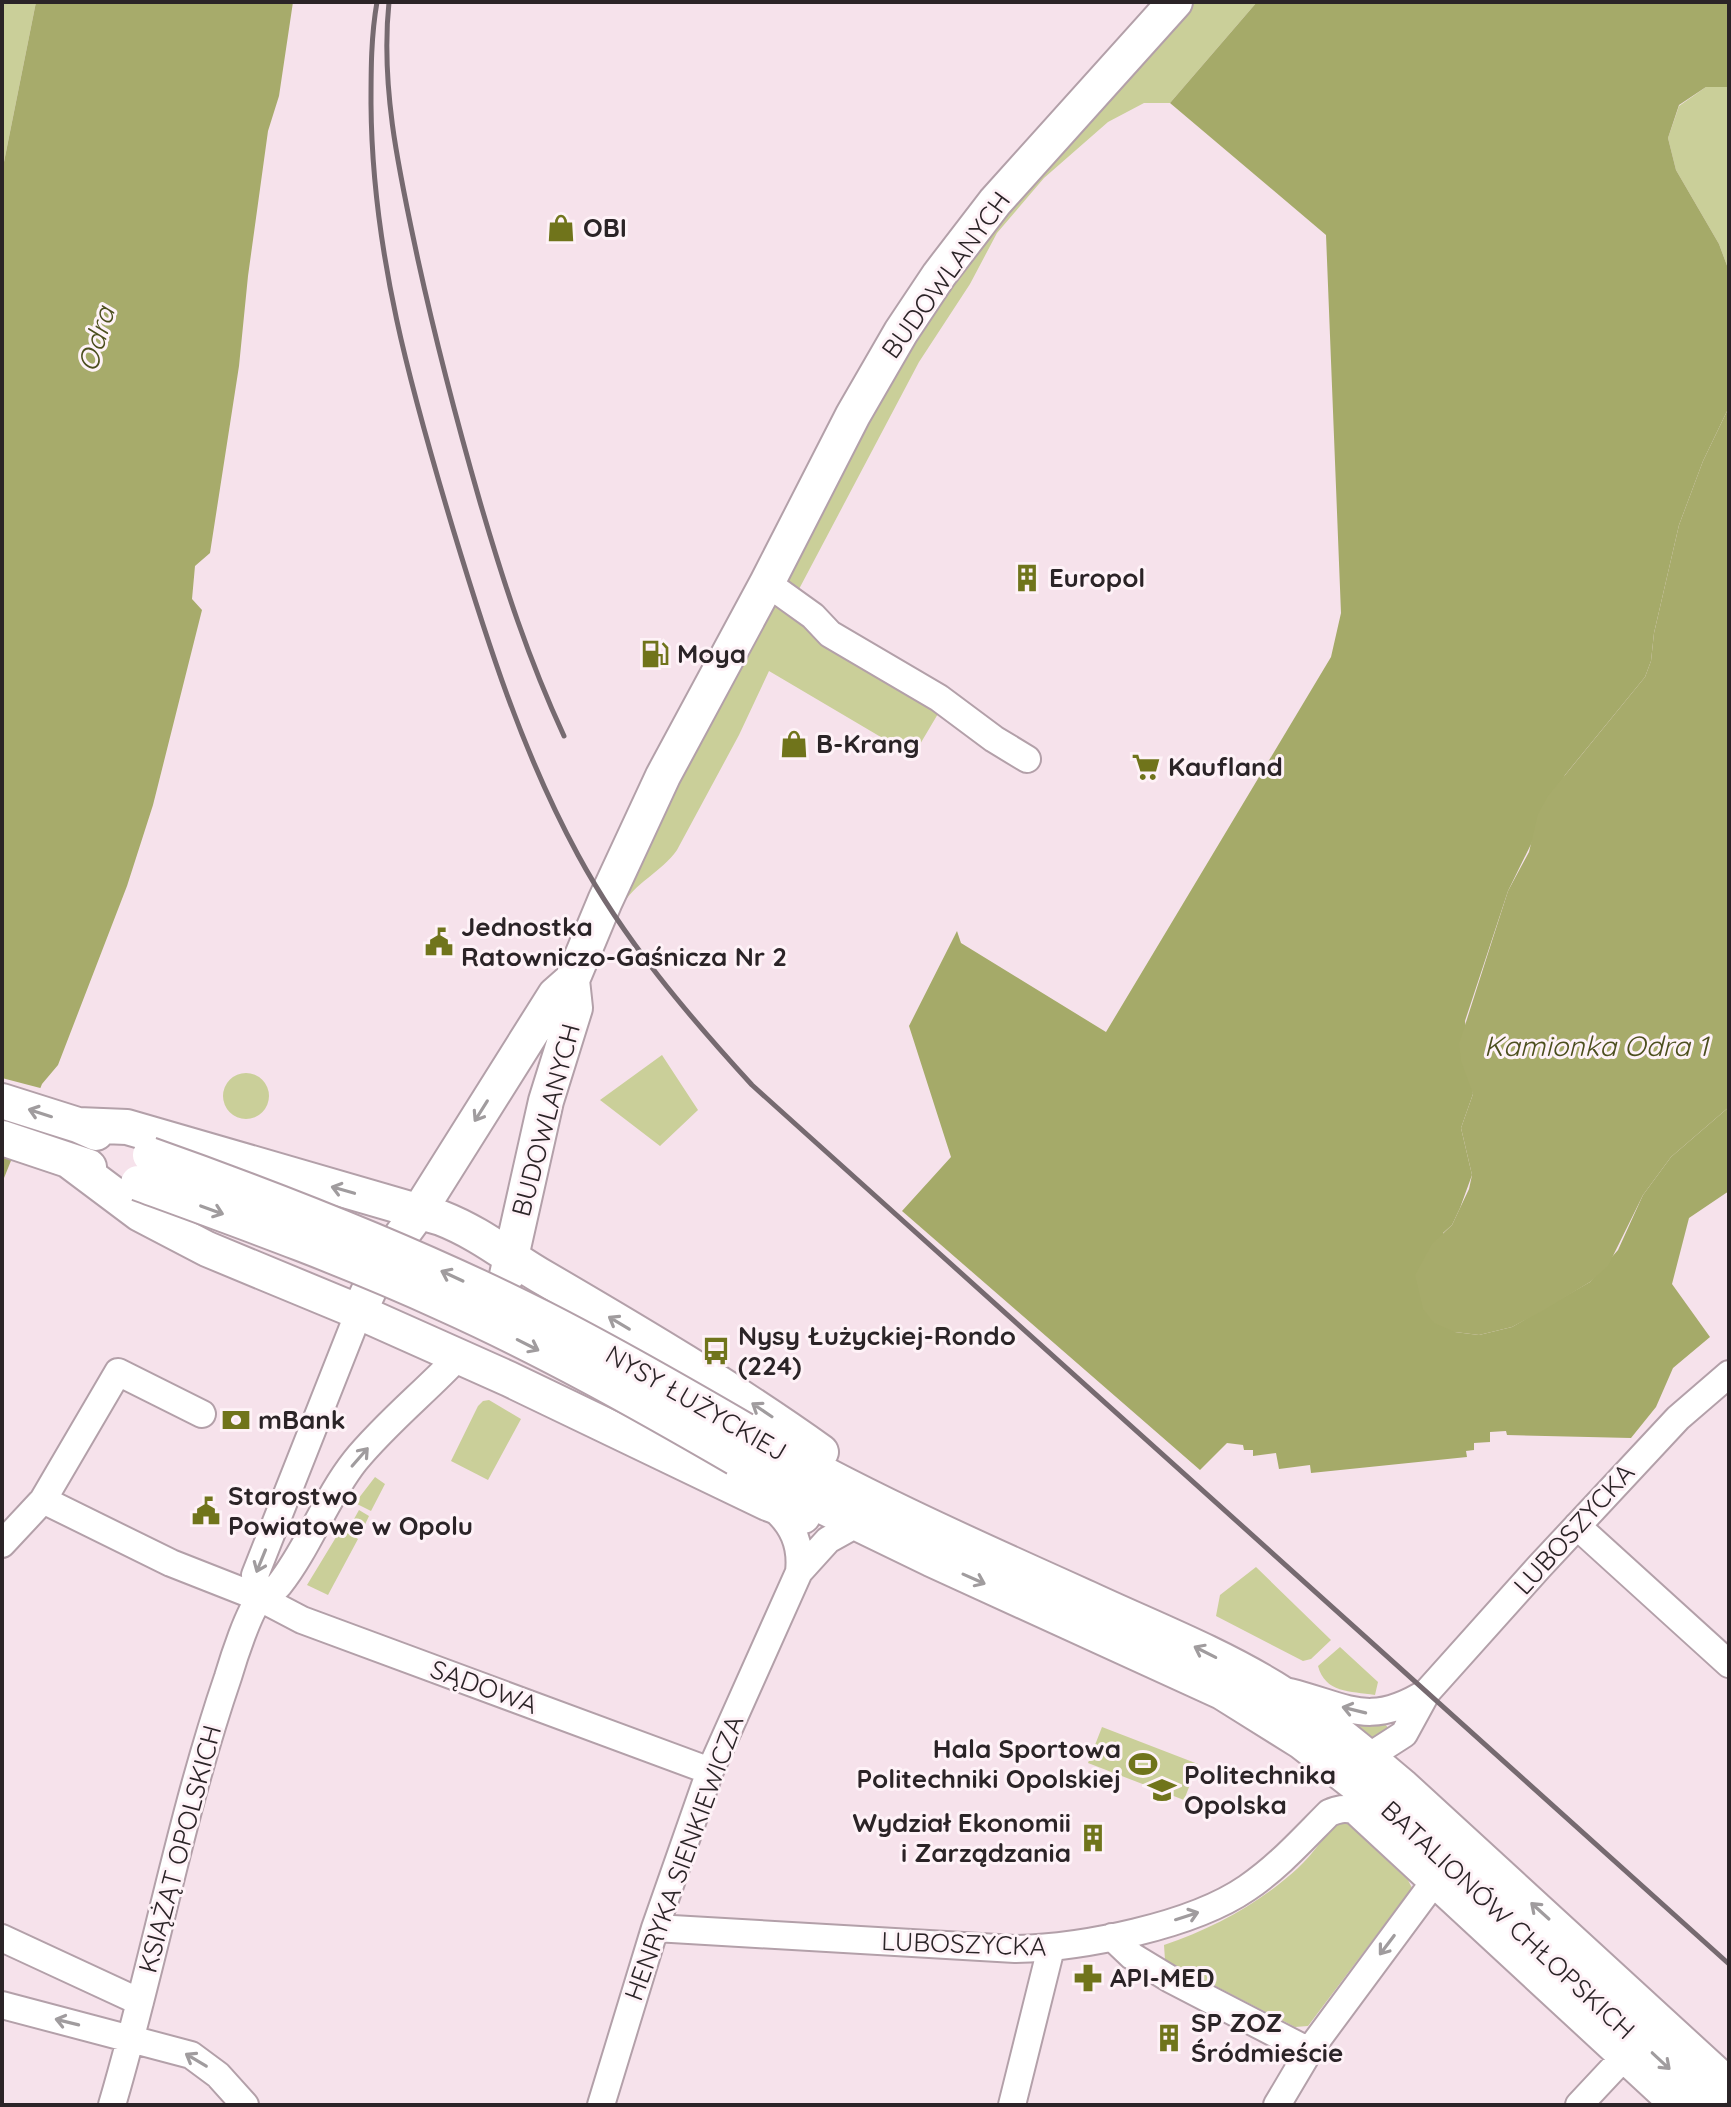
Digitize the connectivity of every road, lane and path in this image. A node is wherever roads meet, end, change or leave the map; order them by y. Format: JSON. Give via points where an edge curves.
{"nodes":[{"id":1,"x":1175,"y":2,"type":"edge"},
{"id":2,"x":767,"y":583,"type":"junction"},
{"id":3,"x":1027,"y":759,"type":"dead end"},
{"id":4,"x":572,"y":980,"type":"junction"},
{"id":5,"x":2,"y":1101,"type":"edge"},
{"id":6,"x":2,"y":1138,"type":"edge"},
{"id":7,"x":134,"y":1153,"type":"junction"},
{"id":8,"x":68,"y":1160,"type":"junction"},
{"id":9,"x":418,"y":1213,"type":"junction"},
{"id":10,"x":511,"y":1259,"type":"junction"},
{"id":11,"x":359,"y":1312,"type":"junction"},
{"id":12,"x":458,"y":1357,"type":"junction"},
{"id":13,"x":1729,"y":1374,"type":"edge"},
{"id":14,"x":202,"y":1414,"type":"dead end"},
{"id":15,"x":740,"y":1444,"type":"junction"},
{"id":16,"x":43,"y":1500,"type":"junction"},
{"id":17,"x":767,"y":1503,"type":"junction"},
{"id":18,"x":891,"y":1509,"type":"junction"},
{"id":19,"x":1577,"y":1526,"type":"junction"},
{"id":20,"x":846,"y":1530,"type":"junction"},
{"id":21,"x":2,"y":1544,"type":"edge"},
{"id":22,"x":904,"y":1546,"type":"junction"},
{"id":23,"x":799,"y":1572,"type":"junction"},
{"id":24,"x":260,"y":1598,"type":"junction"},
{"id":25,"x":1729,"y":1664,"type":"edge"},
{"id":26,"x":1274,"y":1688,"type":"junction"},
{"id":27,"x":1427,"y":1692,"type":"junction"},
{"id":28,"x":1302,"y":1742,"type":"junction"},
{"id":29,"x":1380,"y":1748,"type":"junction"},
{"id":30,"x":710,"y":1771,"type":"junction"},
{"id":31,"x":1434,"y":1882,"type":"junction"},
{"id":32,"x":655,"y":1928,"type":"junction"},
{"id":33,"x":1112,"y":1937,"type":"junction"},
{"id":34,"x":2,"y":1938,"type":"edge"},
{"id":35,"x":1051,"y":1948,"type":"junction"},
{"id":36,"x":140,"y":2002,"type":"junction"},
{"id":37,"x":2,"y":2005,"type":"edge"},
{"id":38,"x":132,"y":2039,"type":"junction"},
{"id":39,"x":1309,"y":2051,"type":"junction"},
{"id":40,"x":1623,"y":2058,"type":"junction"},
{"id":41,"x":1729,"y":2086,"type":"edge"},
{"id":42,"x":112,"y":2105,"type":"edge"},
{"id":43,"x":245,"y":2105,"type":"edge"},
{"id":44,"x":601,"y":2105,"type":"edge"},
{"id":45,"x":1012,"y":2105,"type":"edge"},
{"id":46,"x":1277,"y":2105,"type":"edge"},
{"id":47,"x":1579,"y":2105,"type":"edge"},
{"id":48,"x":1673,"y":2105,"type":"edge"},
{"id":49,"x":1708,"y":2105,"type":"edge"}],
"edges":[{"from":1,"to":2,"type":"main road","name":"BUDOWLANYCH","via":[[995,202],[925,294],[853,415]]},
{"from":2,"to":3,"type":"street","via":[[830,634],[939,698]]},
{"from":2,"to":4,"type":"main road","name":"BUDOWLANYCH","via":[[663,776]]},
{"from":4,"to":9,"type":"main road","name":"BUDOWLANYCH","one_way":true,"via":[[555,995]]},
{"from":4,"to":10,"type":"main road","name":"BUDOWLANYCH","via":[[575,1008],[546,1101]]},
{"from":7,"to":5,"type":"main road","name":"NYSY ŁUŻYCKIEJ","one_way":true,"via":[[78,1125]]},
{"from":6,"to":8,"type":"main road","name":"NYSY ŁUŻYCKIEJ"},
{"from":7,"to":8,"type":"main road","name":"NYSY ŁUŻYCKIEJ"},
{"from":9,"to":7,"type":"main road","one_way":true},
{"from":7,"to":15,"type":"main road","name":"NYSY ŁUŻYCKIEJ","bridge":true,"via":[[312,1248],[444,1303],[600,1382]]},
{"from":8,"to":11,"type":"main road","via":[[170,1230]]},
{"from":9,"to":10,"type":"main road","via":[[469,1229]]},
{"from":9,"to":11,"type":"main road","name":"BUDOWLANYCH","via":[[382,1262]]},
{"from":10,"to":12,"type":"main road","name":"BUDOWLANYCH","via":[[492,1312]]},
{"from":18,"to":10,"type":"main road","one_way":true,"via":[[758,1408]]},
{"from":11,"to":12,"type":"main road"},
{"from":11,"to":24,"type":"street","name":"KSIĄŻĄT OPOLSKICH","one_way":true,"via":[[255,1575]]},
{"from":12,"to":17,"type":"main road"},
{"from":24,"to":12,"type":"street","name":"KSIĄŻĄT OPOLSKICH","one_way":true,"via":[[283,1579],[356,1459]]},
{"from":13,"to":19,"type":"street","name":"LUBOSZYCKA","via":[[1678,1418]]},
{"from":14,"to":16,"type":"street","via":[[118,1372]]},
{"from":15,"to":18,"type":"main road","name":"NYSY ŁUŻYCKIEJ","via":[[801,1463]]},
{"from":15,"to":22,"type":"main road","name":"NYSY ŁUŻYCKIEJ","via":[[795,1493]]},
{"from":16,"to":21,"type":"street"},
{"from":16,"to":24,"type":"street","name":"SĄDOWA","via":[[171,1563]]},
{"from":17,"to":20,"type":"main road"},
{"from":17,"to":23,"type":"street","via":[[794,1533],[801,1554]]},
{"from":26,"to":18,"type":"main road","name":"NYSY ŁUŻYCKIEJ","one_way":true},
{"from":19,"to":25,"type":"street"},
{"from":19,"to":27,"type":"street","name":"LUBOSZYCKA"},
{"from":20,"to":22,"type":"main road"},
{"from":20,"to":23,"type":"street","name":"HENRYKA SIENKIEWICZA","via":[[828,1540]]},
{"from":22,"to":28,"type":"main road","name":"NYSY ŁUŻYCKIEJ","one_way":true,"via":[[1222,1692]]},
{"from":23,"to":30,"type":"street","name":"HENRYKA SIENKIEWICZA"},
{"from":24,"to":30,"type":"street","name":"SĄDOWA","via":[[302,1620]]},
{"from":24,"to":36,"type":"street","name":"KSIĄŻĄT OPOLSKICH","via":[[218,1707]]},
{"from":27,"to":26,"type":"street","one_way":true,"via":[[1404,1706],[1369,1713]]},
{"from":26,"to":29,"type":"main road","name":"NYSY ŁUŻYCKIEJ"},
{"from":27,"to":29,"type":"street","via":[[1404,1734]]},
{"from":28,"to":29,"type":"street","via":[[1353,1760]]},
{"from":28,"to":49,"type":"main road","name":"BATALIONÓW CHŁOPSKICH","one_way":true,"via":[[1385,1807]]},
{"from":41,"to":29,"type":"main road","name":"BATALIONÓW CHŁOPSKICH","one_way":true,"via":[[1426,1807]]},
{"from":30,"to":32,"type":"street","name":"HENRYKA SIENKIEWICZA"},
{"from":33,"to":31,"type":"street","name":"LUBOSZYCKA","one_way":true,"via":[[1187,1917],[1244,1890],[1339,1808],[1354,1810]]},
{"from":31,"to":39,"type":"street","one_way":true},
{"from":31,"to":40,"type":"street"},
{"from":32,"to":35,"type":"street","name":"LUBOSZYCKA"},
{"from":32,"to":44,"type":"street","name":"HENRYKA SIENKIEWICZA"},
{"from":33,"to":35,"type":"street","name":"LUBOSZYCKA"},
{"from":33,"to":39,"type":"street","via":[[1170,1979]]},
{"from":34,"to":36,"type":"street"},
{"from":35,"to":45,"type":"street"},
{"from":36,"to":38,"type":"street","name":"KSIĄŻĄT OPOLSKICH"},
{"from":38,"to":37,"type":"street","one_way":true},
{"from":38,"to":42,"type":"street","name":"KSIĄŻĄT OPOLSKICH"},
{"from":43,"to":38,"type":"street","one_way":true,"via":[[191,2055]]},
{"from":39,"to":46,"type":"street"},
{"from":40,"to":47,"type":"street"},
{"from":40,"to":48,"type":"street"}]}
